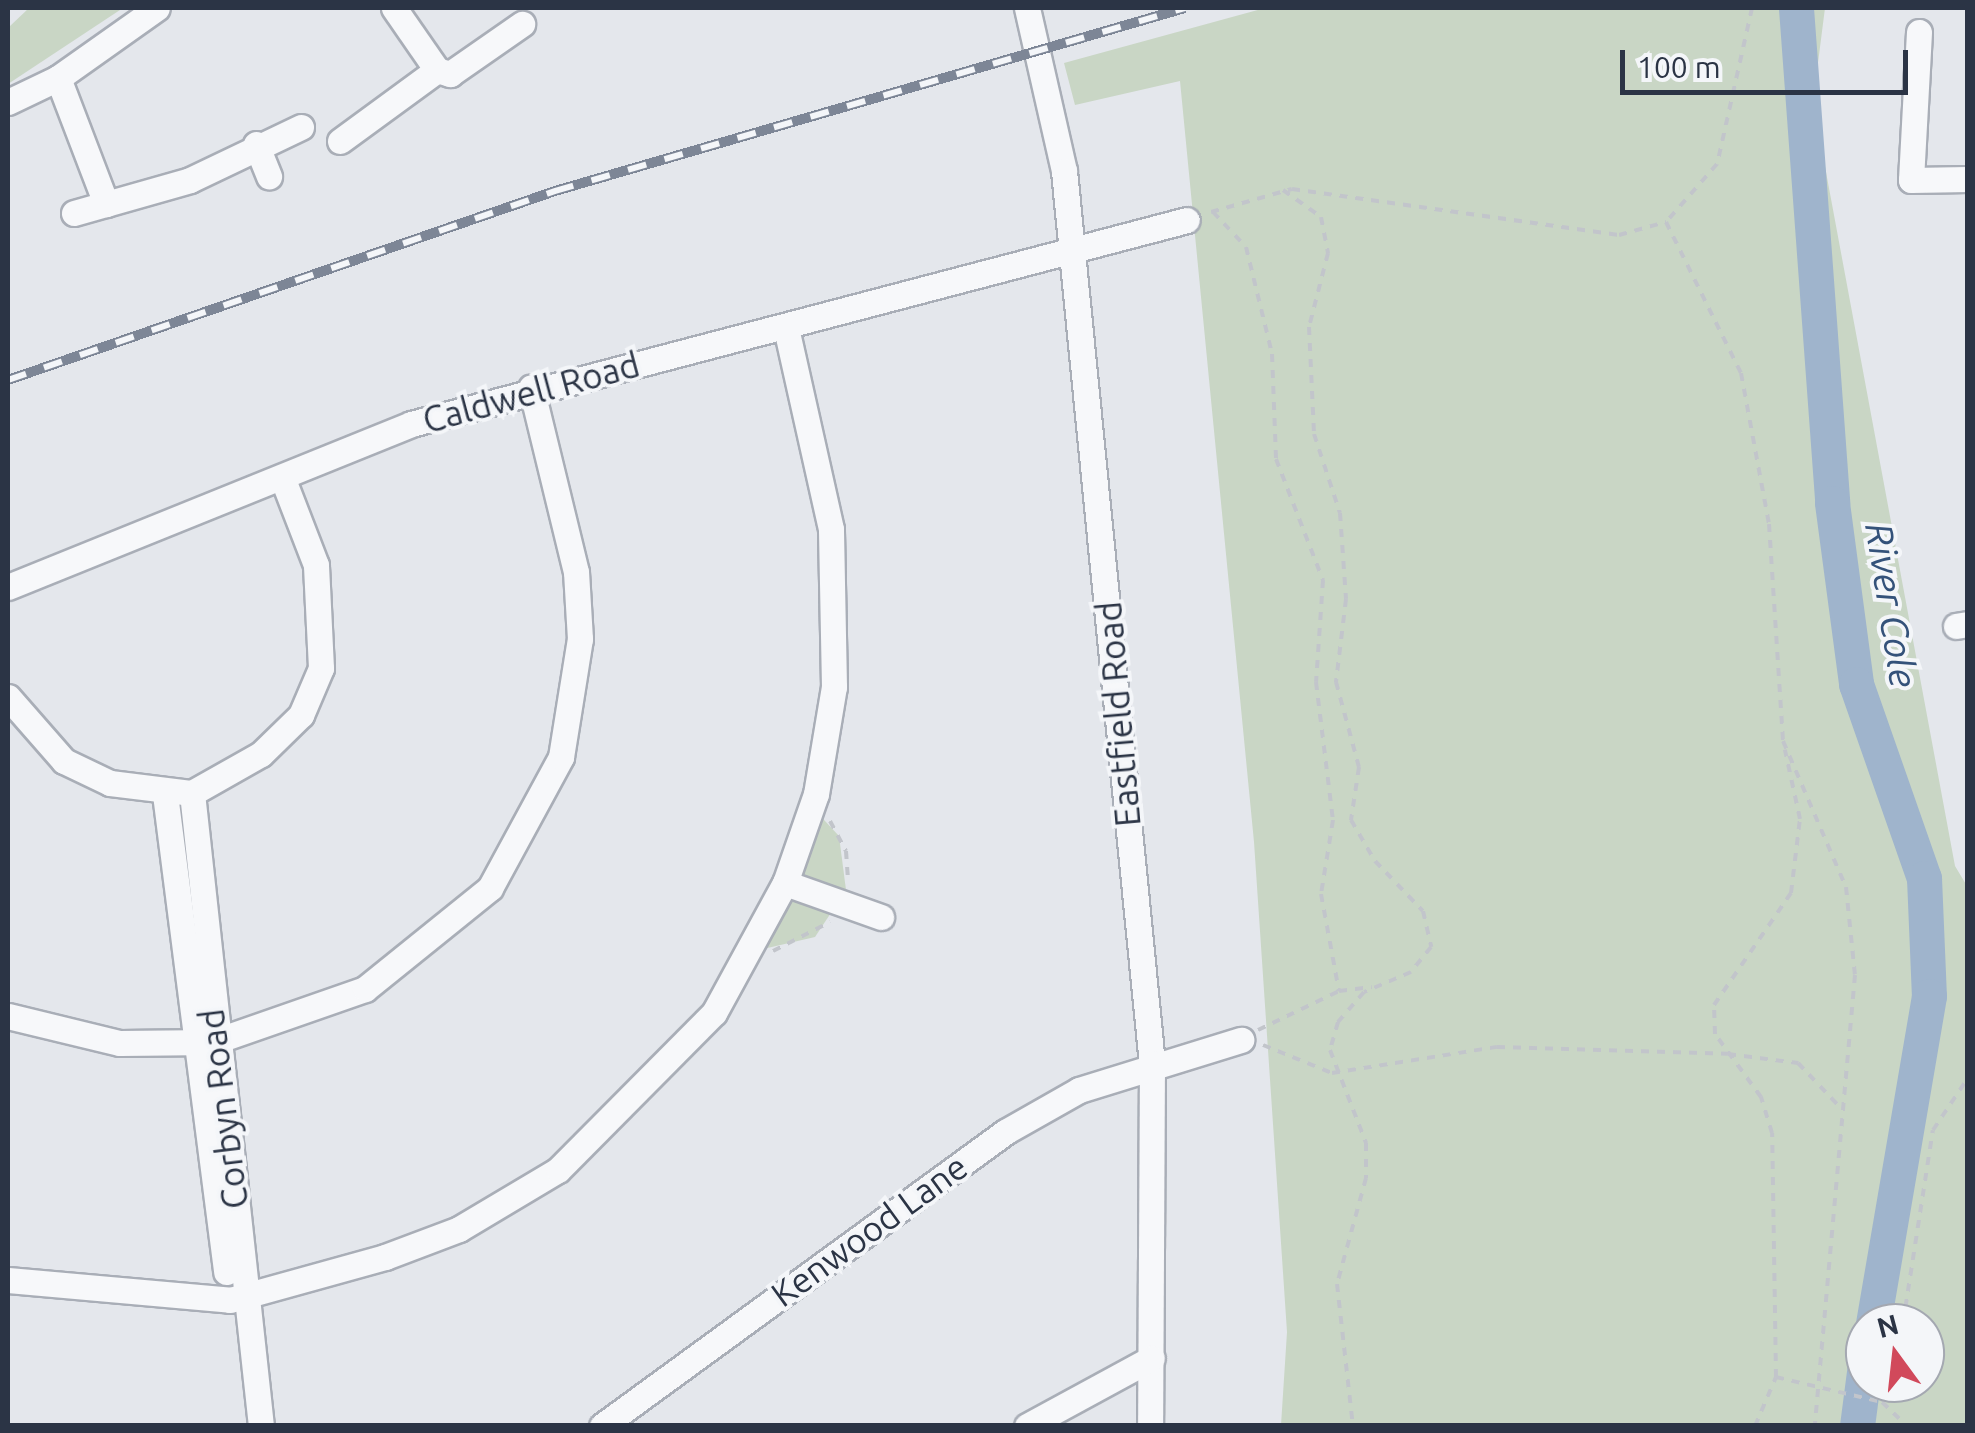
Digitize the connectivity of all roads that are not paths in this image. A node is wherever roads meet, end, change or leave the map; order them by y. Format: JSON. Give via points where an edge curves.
{"nodes":[{"id":1,"x":157,"y":8,"type":"edge"},
{"id":2,"x":394,"y":8,"type":"edge"},
{"id":3,"x":1027,"y":8,"type":"edge"},
{"id":4,"x":522,"y":24,"type":"dead end"},
{"id":5,"x":1918,"y":32,"type":"dead end"},
{"id":6,"x":437,"y":70,"type":"junction"},
{"id":7,"x":58,"y":78,"type":"junction"},
{"id":8,"x":8,"y":102,"type":"edge"},
{"id":9,"x":301,"y":127,"type":"dead end"},
{"id":10,"x":340,"y":141,"type":"dead end"},
{"id":11,"x":256,"y":144,"type":"junction"},
{"id":12,"x":269,"y":177,"type":"dead end"},
{"id":13,"x":1968,"y":179,"type":"edge"},
{"id":14,"x":106,"y":204,"type":"junction"},
{"id":15,"x":74,"y":213,"type":"dead end"},
{"id":16,"x":1187,"y":220,"type":"road end"},
{"id":17,"x":1072,"y":255,"type":"junction"},
{"id":18,"x":786,"y":327,"type":"junction"},
{"id":19,"x":531,"y":387,"type":"junction"},
{"id":20,"x":282,"y":477,"type":"junction"},
{"id":21,"x":8,"y":587,"type":"edge"},
{"id":22,"x":8,"y":696,"type":"edge"},
{"id":23,"x":192,"y":793,"type":"junction"},
{"id":24,"x":164,"y":794,"type":"junction"},
{"id":25,"x":785,"y":883,"type":"junction"},
{"id":26,"x":881,"y":918,"type":"dead end"},
{"id":27,"x":8,"y":1016,"type":"edge"},
{"id":28,"x":1241,"y":1040,"type":"road end"},
{"id":29,"x":202,"y":1044,"type":"junction"},
{"id":30,"x":1152,"y":1063,"type":"junction"},
{"id":31,"x":8,"y":1280,"type":"edge"},
{"id":32,"x":238,"y":1299,"type":"junction"},
{"id":33,"x":1152,"y":1358,"type":"junction"},
{"id":34,"x":244,"y":1426,"type":"edge"},
{"id":35,"x":262,"y":1426,"type":"edge"},
{"id":36,"x":602,"y":1426,"type":"edge"},
{"id":37,"x":1028,"y":1426,"type":"edge"},
{"id":38,"x":1150,"y":1426,"type":"edge"}],
"edges":[{"from":1,"to":7,"type":"street"},
{"from":2,"to":6,"type":"street"},
{"from":3,"to":17,"type":"street","name":"Eastfield Road","via":[[1060,135]]},
{"from":4,"to":6,"type":"street","via":[[450,74]]},
{"from":5,"to":13,"type":"street","via":[[1911,180]]},
{"from":6,"to":10,"type":"street"},
{"from":7,"to":8,"type":"street"},
{"from":7,"to":14,"type":"street"},
{"from":9,"to":11,"type":"street"},
{"from":11,"to":12,"type":"street"},
{"from":11,"to":14,"type":"street","via":[[190,180]]},
{"from":14,"to":15,"type":"street"},
{"from":16,"to":17,"type":"street","name":"Caldwell Road"},
{"from":17,"to":18,"type":"street","name":"Caldwell Road"},
{"from":17,"to":30,"type":"street","name":"Eastfield Road"},
{"from":18,"to":19,"type":"street","name":"Caldwell Road"},
{"from":18,"to":25,"type":"street","via":[[820,462],[836,593],[819,776]]},
{"from":19,"to":20,"type":"street","name":"Caldwell Road"},
{"from":19,"to":29,"type":"street","via":[[576,572],[580,638],[561,757],[518,848],[490,888],[365,988]]},
{"from":20,"to":21,"type":"street","name":"Caldwell Road"},
{"from":20,"to":23,"type":"street","via":[[316,565],[321,668],[301,715],[274,741]]},
{"from":22,"to":24,"type":"street","via":[[64,761]]},
{"from":23,"to":24,"type":"street"},
{"from":23,"to":29,"type":"street","name":"Corbyn Road"},
{"from":24,"to":29,"type":"street","name":"Corbyn Road"},
{"from":25,"to":26,"type":"street"},
{"from":25,"to":32,"type":"street","via":[[714,1013],[558,1170],[458,1228]]},
{"from":27,"to":29,"type":"street","via":[[120,1043]]},
{"from":28,"to":30,"type":"street","name":"Kenwood Lane"},
{"from":29,"to":32,"type":"street","name":"Corbyn Road"},
{"from":30,"to":33,"type":"street","name":"Eastfield Road"},
{"from":30,"to":36,"type":"street","name":"Kenwood Lane","via":[[1004,1132]]},
{"from":31,"to":32,"type":"street"},
{"from":32,"to":34,"type":"street","name":"Corbyn Road"},
{"from":32,"to":35,"type":"street","name":"Corbyn Road"},
{"from":33,"to":37,"type":"street"},
{"from":33,"to":38,"type":"street","name":"Eastfield Road"}]}
